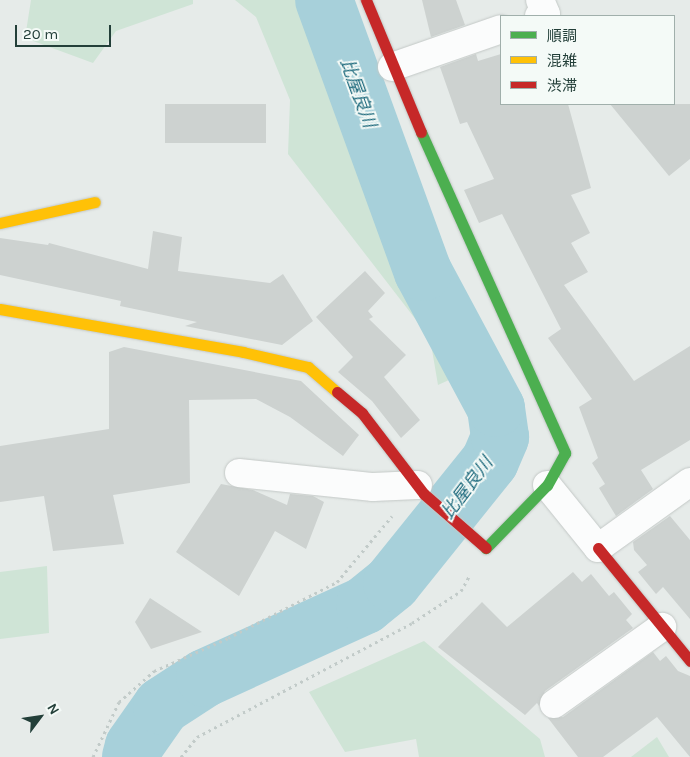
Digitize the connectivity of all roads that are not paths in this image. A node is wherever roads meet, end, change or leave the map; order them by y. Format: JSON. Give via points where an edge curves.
{"nodes":[{"id":1,"x":366,"y":0,"type":"edge"},
{"id":2,"x":540,"y":0,"type":"edge"},
{"id":3,"x":542,"y":15,"type":"edge"},
{"id":4,"x":500,"y":29,"type":"edge"},
{"id":5,"x":392,"y":67,"type":"junction"},
{"id":6,"x":96,"y":202,"type":"dead end"},
{"id":7,"x":0,"y":223,"type":"edge"},
{"id":8,"x":0,"y":309,"type":"edge"},
{"id":9,"x":239,"y":473,"type":"dead end"},
{"id":10,"x":690,"y":482,"type":"edge"},
{"id":11,"x":547,"y":485,"type":"junction"},
{"id":12,"x":421,"y":490,"type":"junction"},
{"id":13,"x":598,"y":548,"type":"junction"},
{"id":14,"x":662,"y":627,"type":"junction"},
{"id":15,"x":690,"y":662,"type":"edge"},
{"id":16,"x":554,"y":704,"type":"dead end"}],
"edges":[{"from":1,"to":5,"type":"street"},
{"from":2,"to":3,"type":"street","via":[[546,14]]},
{"from":4,"to":5,"type":"street"},
{"from":5,"to":11,"type":"street","via":[[565,453]]},
{"from":6,"to":7,"type":"street"},
{"from":8,"to":12,"type":"street","via":[[243,352],[308,367],[362,413]]},
{"from":9,"to":12,"type":"street"},
{"from":10,"to":13,"type":"street"},
{"from":11,"to":12,"type":"street","via":[[484,550]]},
{"from":11,"to":13,"type":"street"},
{"from":13,"to":14,"type":"street"},
{"from":14,"to":15,"type":"street"},
{"from":14,"to":16,"type":"street"}]}
